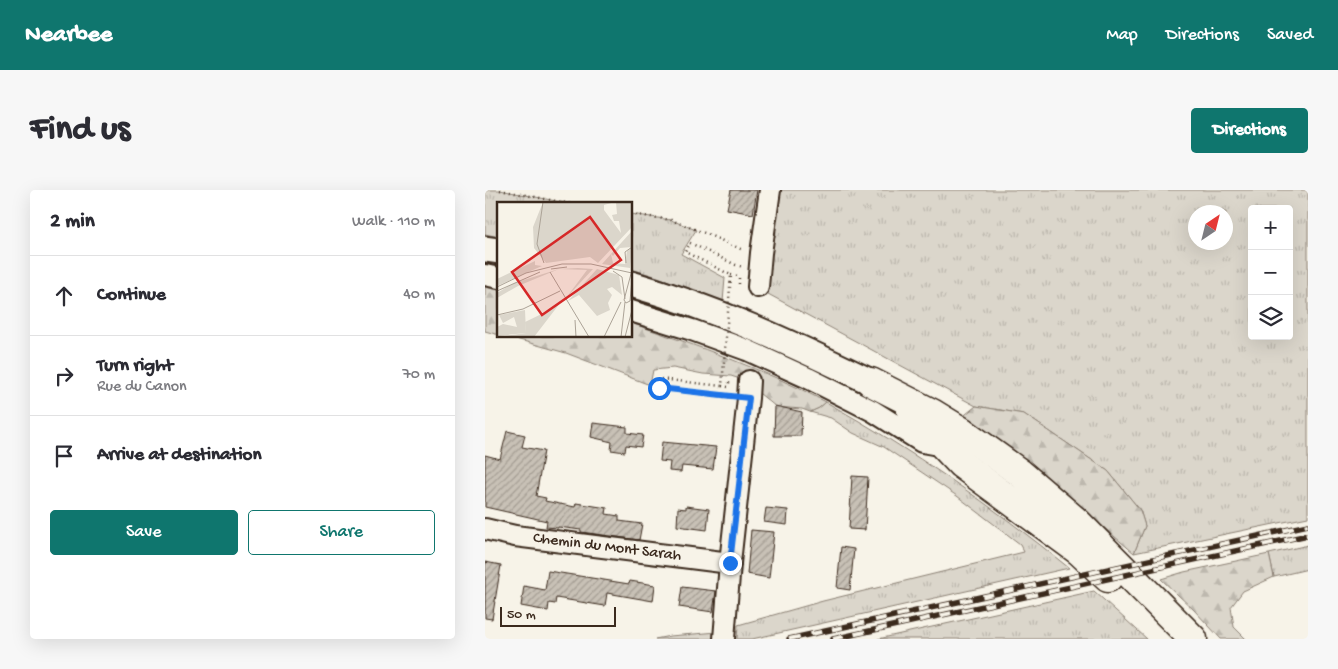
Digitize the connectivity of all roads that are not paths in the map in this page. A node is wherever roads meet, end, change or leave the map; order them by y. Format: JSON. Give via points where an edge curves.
{"nodes":[{"id":1,"x":770,"y":190,"type":"edge"},
{"id":2,"x":759,"y":271,"type":"road end"},
{"id":3,"x":633,"y":285,"type":"edge"},
{"id":4,"x":633,"y":312,"type":"edge"},
{"id":5,"x":871,"y":382,"type":"junction"},
{"id":6,"x":749,"y":390,"type":"road end"},
{"id":7,"x":941,"y":444,"type":"junction"},
{"id":8,"x":485,"y":529,"type":"edge"},
{"id":9,"x":730,"y":563,"type":"junction"},
{"id":10,"x":724,"y":639,"type":"edge"},
{"id":11,"x":1171,"y":639,"type":"edge"},
{"id":12,"x":1193,"y":639,"type":"edge"}],
"edges":[{"from":1,"to":2,"type":"street"},
{"from":3,"to":5,"type":"main road","via":[[752,326]]},
{"from":4,"to":7,"type":"street","via":[[747,350],[873,411],[922,442]]},
{"from":5,"to":7,"type":"highway","via":[[909,410]]},
{"from":5,"to":12,"type":"highway","via":[[932,413],[1020,473],[1077,522]]},
{"from":6,"to":9,"type":"street"},
{"from":7,"to":11,"type":"highway","via":[[961,464],[1079,552]]},
{"from":8,"to":9,"type":"street","name":"Chemin du Mont Sarah","via":[[515,536]]},
{"from":9,"to":10,"type":"street"}]}
